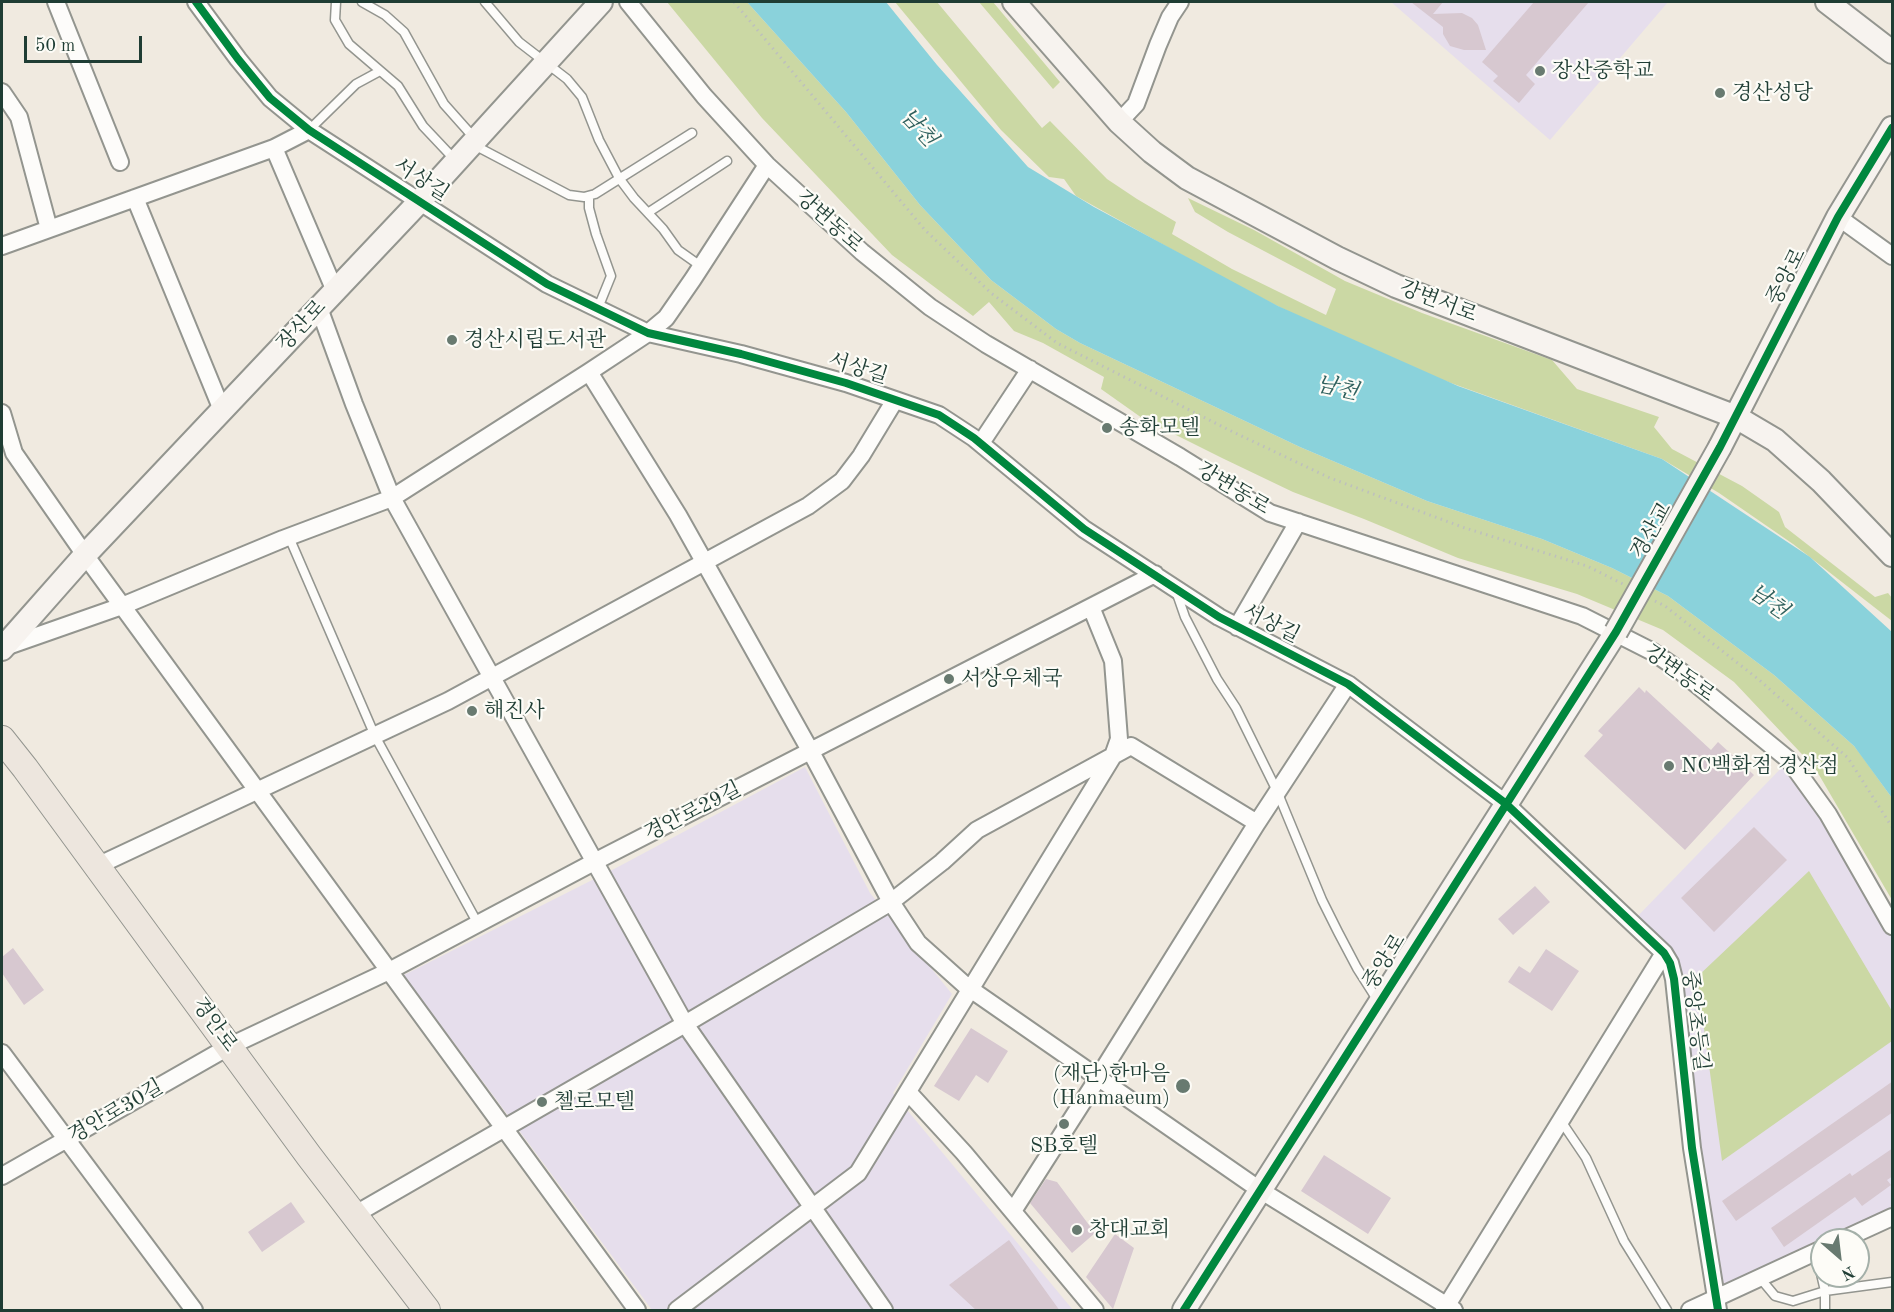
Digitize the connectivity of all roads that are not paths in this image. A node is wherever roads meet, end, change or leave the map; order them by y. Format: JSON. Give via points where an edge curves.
{"nodes":[{"id":1,"x":56,"y":2,"type":"edge"},
{"id":2,"x":196,"y":2,"type":"edge"},
{"id":3,"x":336,"y":2,"type":"edge"},
{"id":4,"x":362,"y":2,"type":"edge"},
{"id":5,"x":485,"y":2,"type":"edge"},
{"id":6,"x":601,"y":2,"type":"edge"},
{"id":7,"x":628,"y":2,"type":"edge"},
{"id":8,"x":1014,"y":2,"type":"edge"},
{"id":9,"x":1180,"y":2,"type":"edge"},
{"id":10,"x":1827,"y":2,"type":"edge"},
{"id":11,"x":1893,"y":52,"type":"edge"},
{"id":12,"x":546,"y":62,"type":"junction"},
{"id":13,"x":380,"y":71,"type":"junction"},
{"id":14,"x":2,"y":92,"type":"edge"},
{"id":15,"x":1119,"y":122,"type":"junction"},
{"id":16,"x":1893,"y":128,"type":"edge"},
{"id":17,"x":309,"y":130,"type":"junction"},
{"id":18,"x":692,"y":133,"type":"dead end"},
{"id":19,"x":474,"y":142,"type":"junction"},
{"id":20,"x":274,"y":148,"type":"junction"},
{"id":21,"x":456,"y":161,"type":"junction"},
{"id":22,"x":727,"y":161,"type":"dead end"},
{"id":23,"x":120,"y":162,"type":"dead end"},
{"id":24,"x":767,"y":165,"type":"junction"},
{"id":25,"x":619,"y":178,"type":"junction"},
{"id":26,"x":589,"y":196,"type":"junction"},
{"id":27,"x":135,"y":198,"type":"junction"},
{"id":28,"x":420,"y":201,"type":"junction"},
{"id":29,"x":649,"y":212,"type":"junction"},
{"id":30,"x":1838,"y":217,"type":"junction"},
{"id":31,"x":49,"y":229,"type":"junction"},
{"id":32,"x":2,"y":246,"type":"edge"},
{"id":33,"x":1893,"y":256,"type":"edge"},
{"id":34,"x":702,"y":267,"type":"junction"},
{"id":35,"x":335,"y":291,"type":"junction"},
{"id":36,"x":319,"y":308,"type":"junction"},
{"id":37,"x":598,"y":308,"type":"junction"},
{"id":38,"x":648,"y":333,"type":"junction"},
{"id":39,"x":1030,"y":369,"type":"junction"},
{"id":40,"x":589,"y":372,"type":"junction"},
{"id":41,"x":895,"y":400,"type":"junction"},
{"id":42,"x":222,"y":410,"type":"junction"},
{"id":43,"x":2,"y":413,"type":"edge"},
{"id":44,"x":1736,"y":417,"type":"junction"},
{"id":45,"x":981,"y":443,"type":"junction"},
{"id":46,"x":1720,"y":447,"type":"joint"},
{"id":47,"x":392,"y":498,"type":"junction"},
{"id":48,"x":1298,"y":522,"type":"junction"},
{"id":49,"x":289,"y":537,"type":"junction"},
{"id":50,"x":85,"y":555,"type":"junction"},
{"id":51,"x":1893,"y":555,"type":"edge"},
{"id":52,"x":704,"y":562,"type":"junction"},
{"id":53,"x":1155,"y":574,"type":"junction"},
{"id":54,"x":1175,"y":588,"type":"junction"},
{"id":55,"x":123,"y":606,"type":"junction"},
{"id":56,"x":1091,"y":607,"type":"junction"},
{"id":57,"x":1237,"y":627,"type":"junction"},
{"id":58,"x":1616,"y":632,"type":"junction"},
{"id":59,"x":2,"y":648,"type":"edge"},
{"id":60,"x":493,"y":677,"type":"junction"},
{"id":61,"x":1348,"y":684,"type":"junction"},
{"id":62,"x":375,"y":736,"type":"junction"},
{"id":63,"x":2,"y":739,"type":"edge"},
{"id":64,"x":811,"y":753,"type":"junction"},
{"id":65,"x":1113,"y":756,"type":"junction"},
{"id":66,"x":258,"y":791,"type":"junction"},
{"id":67,"x":1277,"y":791,"type":"junction"},
{"id":68,"x":1505,"y":803,"type":"junction"},
{"id":69,"x":1257,"y":823,"type":"junction"},
{"id":70,"x":596,"y":861,"type":"junction"},
{"id":71,"x":97,"y":866,"type":"junction"},
{"id":72,"x":891,"y":902,"type":"junction"},
{"id":73,"x":478,"y":924,"type":"junction"},
{"id":74,"x":1893,"y":926,"type":"edge"},
{"id":75,"x":1664,"y":953,"type":"junction"},
{"id":76,"x":389,"y":971,"type":"junction"},
{"id":77,"x":971,"y":988,"type":"junction"},
{"id":78,"x":1380,"y":1003,"type":"junction"},
{"id":79,"x":685,"y":1024,"type":"junction"},
{"id":80,"x":230,"y":1046,"type":"junction"},
{"id":81,"x":2,"y":1053,"type":"edge"},
{"id":82,"x":1098,"y":1078,"type":"junction"},
{"id":83,"x":908,"y":1092,"type":"junction"},
{"id":84,"x":1561,"y":1121,"type":"junction"},
{"id":85,"x":504,"y":1129,"type":"junction"},
{"id":86,"x":67,"y":1140,"type":"junction"},
{"id":87,"x":2,"y":1176,"type":"edge"},
{"id":88,"x":1260,"y":1190,"type":"junction"},
{"id":89,"x":813,"y":1208,"type":"junction"},
{"id":90,"x":1013,"y":1211,"type":"junction"},
{"id":91,"x":354,"y":1215,"type":"junction"},
{"id":92,"x":1893,"y":1217,"type":"edge"},
{"id":93,"x":1869,"y":1228,"type":"edge"},
{"id":94,"x":1810,"y":1255,"type":"edge"},
{"id":95,"x":1760,"y":1278,"type":"junction"},
{"id":96,"x":1893,"y":1282,"type":"edge"},
{"id":97,"x":1825,"y":1288,"type":"edge"},
{"id":98,"x":1825,"y":1291,"type":"junction"},
{"id":99,"x":1717,"y":1305,"type":"edge"},
{"id":100,"x":1448,"y":1309,"type":"edge"},
{"id":101,"x":194,"y":1311,"type":"edge"},
{"id":102,"x":427,"y":1311,"type":"edge"},
{"id":103,"x":637,"y":1311,"type":"edge"},
{"id":104,"x":677,"y":1311,"type":"edge"},
{"id":105,"x":884,"y":1311,"type":"edge"},
{"id":106,"x":1095,"y":1311,"type":"edge"},
{"id":107,"x":1184,"y":1311,"type":"edge"},
{"id":108,"x":1667,"y":1311,"type":"edge"},
{"id":109,"x":1690,"y":1311,"type":"edge"},
{"id":110,"x":1825,"y":1311,"type":"edge"}],
"edges":[{"from":1,"to":23,"type":"street"},
{"from":2,"to":17,"type":"street","name":"서상길","via":[[270,98]]},
{"from":3,"to":13,"type":"lane","via":[[335,20],[349,44]]},
{"from":4,"to":19,"type":"lane","via":[[404,32],[444,104]]},
{"from":5,"to":12,"type":"lane","via":[[519,42]]},
{"from":6,"to":12,"type":"street","name":"장산로"},
{"from":7,"to":24,"type":"street","name":"강변동로","via":[[704,96]]},
{"from":8,"to":15,"type":"street","name":"강변서로"},
{"from":9,"to":15,"type":"street","via":[[1158,45],[1136,104]]},
{"from":10,"to":11,"type":"street"},
{"from":12,"to":19,"type":"street","name":"장산로"},
{"from":12,"to":25,"type":"lane","via":[[582,97]]},
{"from":13,"to":17,"type":"lane","via":[[356,84]]},
{"from":13,"to":21,"type":"lane","via":[[398,86],[423,126]]},
{"from":14,"to":31,"type":"street","via":[[19,117]]},
{"from":15,"to":44,"type":"street","name":"강변서로","via":[[1187,178],[1377,276],[1460,312]]},
{"from":16,"to":30,"type":"street","name":"중앙로"},
{"from":17,"to":20,"type":"street"},
{"from":17,"to":28,"type":"street","name":"서상길"},
{"from":18,"to":25,"type":"lane"},
{"from":19,"to":21,"type":"street","name":"장산로"},
{"from":19,"to":26,"type":"lane","via":[[568,195]]},
{"from":20,"to":27,"type":"street"},
{"from":20,"to":35,"type":"street"},
{"from":21,"to":28,"type":"street","name":"장산로"},
{"from":22,"to":29,"type":"lane"},
{"from":24,"to":34,"type":"street"},
{"from":24,"to":39,"type":"street","name":"강변동로","via":[[862,252],[930,307]]},
{"from":25,"to":26,"type":"lane"},
{"from":25,"to":29,"type":"lane"},
{"from":26,"to":37,"type":"lane","via":[[596,234],[611,276]]},
{"from":27,"to":31,"type":"street"},
{"from":27,"to":42,"type":"street"},
{"from":28,"to":35,"type":"street","name":"장산로"},
{"from":28,"to":37,"type":"street","name":"서상길","via":[[547,284]]},
{"from":29,"to":34,"type":"lane","via":[[678,250]]},
{"from":30,"to":33,"type":"street"},
{"from":30,"to":44,"type":"street","name":"중앙로"},
{"from":31,"to":32,"type":"street"},
{"from":34,"to":38,"type":"street","via":[[666,318]]},
{"from":35,"to":36,"type":"street","name":"장산로"},
{"from":36,"to":42,"type":"street","name":"장산로"},
{"from":36,"to":47,"type":"street"},
{"from":37,"to":38,"type":"street","name":"서상길"},
{"from":38,"to":40,"type":"street"},
{"from":38,"to":41,"type":"street","name":"서상길","via":[[741,354]]},
{"from":39,"to":45,"type":"street"},
{"from":39,"to":48,"type":"street","name":"강변동로","via":[[1270,513]]},
{"from":40,"to":47,"type":"street"},
{"from":40,"to":52,"type":"street"},
{"from":41,"to":45,"type":"street","name":"서상길","via":[[939,415]]},
{"from":41,"to":52,"type":"street","via":[[842,481],[808,506]]},
{"from":42,"to":50,"type":"street","name":"장산로"},
{"from":43,"to":50,"type":"street","via":[[14,453]]},
{"from":44,"to":46,"type":"street","name":"중앙로"},
{"from":44,"to":51,"type":"street","name":"강변서로","via":[[1775,440]]},
{"from":45,"to":53,"type":"street","name":"서상길","via":[[1084,529]]},
{"from":46,"to":58,"type":"street","name":"경산교","bridge":true},
{"from":47,"to":49,"type":"street"},
{"from":47,"to":60,"type":"street"},
{"from":48,"to":57,"type":"street"},
{"from":48,"to":58,"type":"street","name":"강변동로","via":[[1582,616]]},
{"from":49,"to":55,"type":"street"},
{"from":49,"to":62,"type":"lane"},
{"from":50,"to":55,"type":"street"},
{"from":50,"to":59,"type":"street","name":"장산로"},
{"from":52,"to":60,"type":"street"},
{"from":52,"to":64,"type":"street"},
{"from":53,"to":54,"type":"street","name":"서상길"},
{"from":53,"to":56,"type":"street","name":"경안로29길"},
{"from":54,"to":57,"type":"street","name":"서상길"},
{"from":54,"to":67,"type":"lane","via":[[1185,617]]},
{"from":55,"to":59,"type":"street"},
{"from":55,"to":66,"type":"street"},
{"from":56,"to":64,"type":"street","name":"경안로29길"},
{"from":56,"to":65,"type":"street","via":[[1113,661],[1119,739]]},
{"from":57,"to":61,"type":"street","name":"서상길"},
{"from":58,"to":68,"type":"street","name":"중앙로"},
{"from":58,"to":74,"type":"street","name":"강변동로","via":[[1679,670],[1789,760],[1828,814]]},
{"from":60,"to":62,"type":"street"},
{"from":60,"to":70,"type":"street"},
{"from":61,"to":67,"type":"street"},
{"from":61,"to":68,"type":"street","name":"서상길"},
{"from":62,"to":66,"type":"street"},
{"from":62,"to":73,"type":"lane"},
{"from":63,"to":71,"type":"main road","name":"경안로"},
{"from":64,"to":70,"type":"street","name":"경안로29길"},
{"from":64,"to":72,"type":"street"},
{"from":65,"to":69,"type":"street","via":[[1131,746]]},
{"from":65,"to":72,"type":"street","via":[[977,830]]},
{"from":65,"to":77,"type":"street"},
{"from":66,"to":71,"type":"street"},
{"from":66,"to":76,"type":"street"},
{"from":67,"to":69,"type":"street"},
{"from":67,"to":78,"type":"lane","via":[[1326,908]]},
{"from":68,"to":75,"type":"street","name":"중앙초등길"},
{"from":68,"to":78,"type":"street","name":"중앙로"},
{"from":69,"to":82,"type":"street"},
{"from":70,"to":73,"type":"street","name":"경안로29길"},
{"from":70,"to":79,"type":"street"},
{"from":71,"to":80,"type":"main road","name":"경안로"},
{"from":72,"to":77,"type":"street","via":[[918,943]]},
{"from":72,"to":79,"type":"street"},
{"from":73,"to":76,"type":"street","name":"경안로29길"},
{"from":75,"to":84,"type":"street"},
{"from":75,"to":99,"type":"street","name":"중앙초등길","via":[[1674,979],[1692,1148]]},
{"from":76,"to":80,"type":"street","name":"경안로29길"},
{"from":76,"to":85,"type":"street"},
{"from":77,"to":82,"type":"street"},
{"from":77,"to":83,"type":"street"},
{"from":78,"to":88,"type":"street","name":"중앙로"},
{"from":79,"to":85,"type":"street"},
{"from":79,"to":89,"type":"street"},
{"from":80,"to":86,"type":"street","name":"경안로30길"},
{"from":80,"to":91,"type":"main road","name":"경안로"},
{"from":81,"to":86,"type":"street"},
{"from":82,"to":88,"type":"street"},
{"from":82,"to":90,"type":"street"},
{"from":83,"to":89,"type":"street","via":[[858,1173]]},
{"from":83,"to":90,"type":"street"},
{"from":84,"to":100,"type":"street"},
{"from":84,"to":108,"type":"lane","via":[[1586,1158],[1624,1241]]},
{"from":85,"to":91,"type":"street"},
{"from":85,"to":103,"type":"street"},
{"from":86,"to":87,"type":"street","name":"경안로30길"},
{"from":86,"to":101,"type":"street"},
{"from":88,"to":100,"type":"street"},
{"from":88,"to":107,"type":"street","name":"중앙로"},
{"from":89,"to":104,"type":"street"},
{"from":89,"to":105,"type":"street"},
{"from":90,"to":106,"type":"street"},
{"from":91,"to":102,"type":"main road","name":"경안로"},
{"from":92,"to":93,"type":"street"},
{"from":94,"to":95,"type":"street"},
{"from":95,"to":98,"type":"lane","via":[[1775,1296],[1793,1301]]},
{"from":95,"to":99,"type":"street"},
{"from":96,"to":98,"type":"lane"},
{"from":97,"to":98,"type":"lane"},
{"from":98,"to":110,"type":"lane"},
{"from":99,"to":109,"type":"street"}]}
